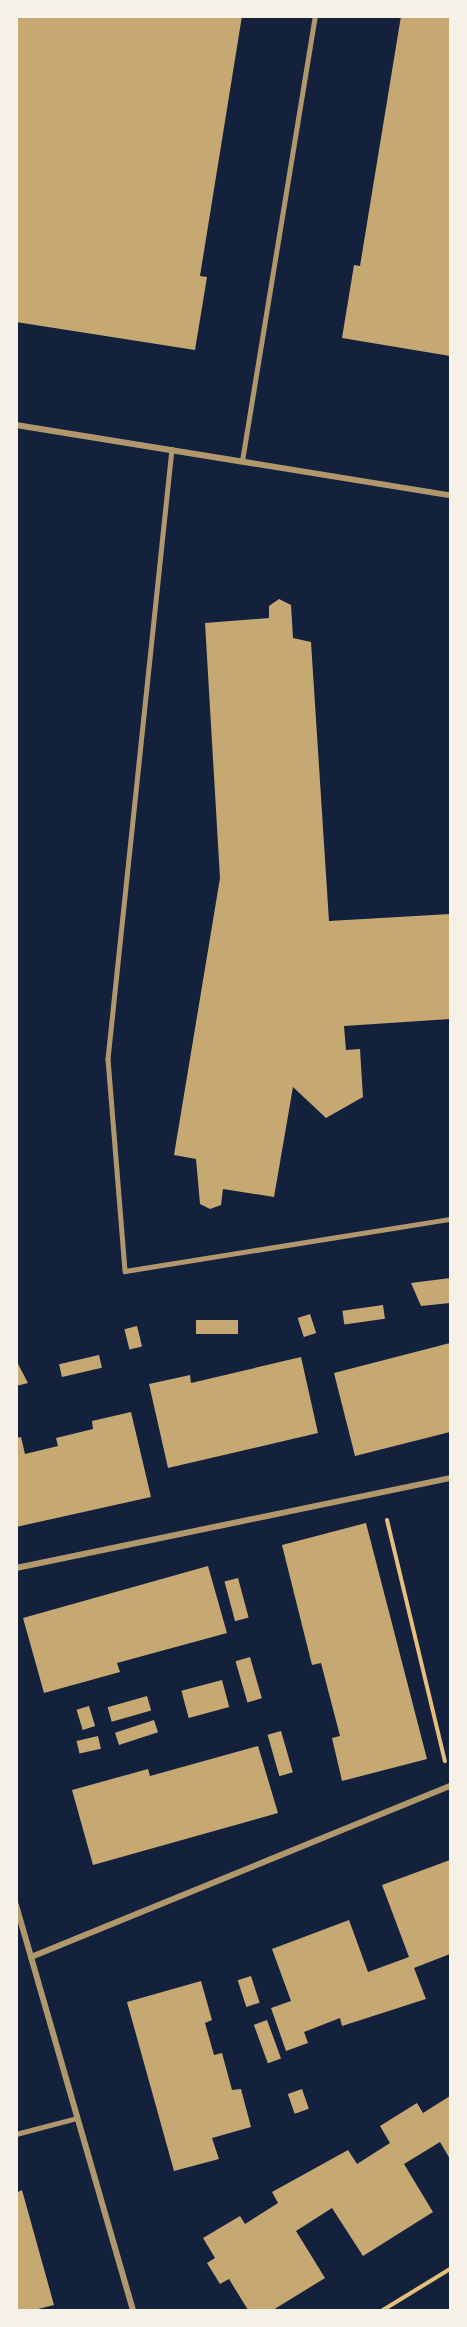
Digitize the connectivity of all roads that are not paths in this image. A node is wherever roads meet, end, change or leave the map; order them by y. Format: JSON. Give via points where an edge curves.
{"nodes":[{"id":1,"x":315,"y":16,"type":"edge"},
{"id":2,"x":16,"y":425,"type":"edge"},
{"id":3,"x":172,"y":449,"type":"junction"},
{"id":4,"x":242,"y":461,"type":"junction"},
{"id":5,"x":450,"y":495,"type":"edge"},
{"id":6,"x":450,"y":1219,"type":"edge"},
{"id":7,"x":450,"y":1478,"type":"edge"},
{"id":8,"x":16,"y":1568,"type":"edge"},
{"id":9,"x":450,"y":1786,"type":"edge"},
{"id":10,"x":16,"y":1905,"type":"edge"},
{"id":11,"x":31,"y":1957,"type":"junction"},
{"id":12,"x":77,"y":2118,"type":"junction"},
{"id":13,"x":16,"y":2134,"type":"edge"},
{"id":14,"x":133,"y":2310,"type":"edge"}],
"edges":[{"from":1,"to":4,"type":"lane"},
{"from":2,"to":3,"type":"street"},
{"from":3,"to":4,"type":"street"},
{"from":3,"to":6,"type":"lane","via":[[108,1059],[125,1270]]},
{"from":4,"to":5,"type":"street"},
{"from":7,"to":8,"type":"street"},
{"from":9,"to":11,"type":"street"},
{"from":10,"to":11,"type":"street"},
{"from":11,"to":12,"type":"street"},
{"from":12,"to":13,"type":"lane"},
{"from":12,"to":14,"type":"street"}]}
